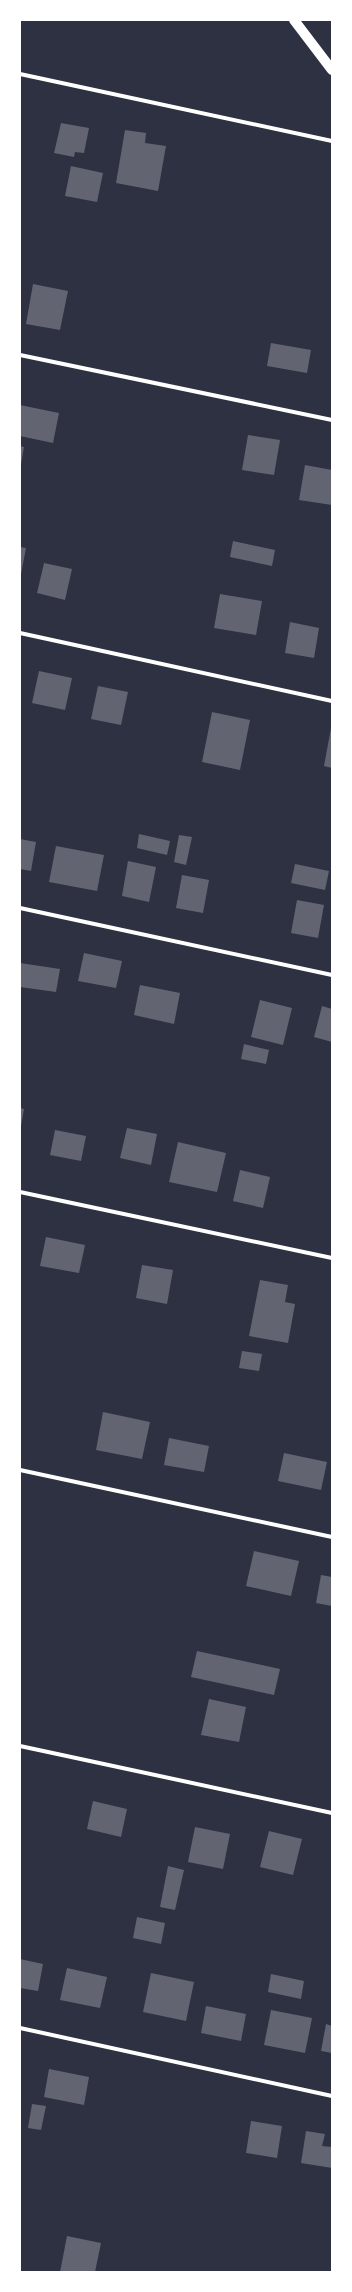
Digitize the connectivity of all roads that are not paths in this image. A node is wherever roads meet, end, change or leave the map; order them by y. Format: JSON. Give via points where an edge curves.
{"nodes":[{"id":1,"x":294,"y":20,"type":"edge"},
{"id":2,"x":332,"y":70,"type":"edge"},
{"id":3,"x":20,"y":74,"type":"edge"},
{"id":4,"x":332,"y":141,"type":"edge"},
{"id":5,"x":20,"y":355,"type":"edge"},
{"id":6,"x":332,"y":420,"type":"edge"},
{"id":7,"x":20,"y":634,"type":"edge"},
{"id":8,"x":332,"y":701,"type":"edge"},
{"id":9,"x":20,"y":908,"type":"edge"},
{"id":10,"x":332,"y":975,"type":"edge"},
{"id":11,"x":20,"y":1192,"type":"edge"},
{"id":12,"x":332,"y":1258,"type":"edge"},
{"id":13,"x":20,"y":1470,"type":"edge"},
{"id":14,"x":332,"y":1537,"type":"edge"},
{"id":15,"x":20,"y":1746,"type":"edge"},
{"id":16,"x":332,"y":1813,"type":"edge"},
{"id":17,"x":20,"y":2028,"type":"edge"},
{"id":18,"x":332,"y":2096,"type":"edge"}],
"edges":[{"from":1,"to":2,"type":"main road"},
{"from":3,"to":4,"type":"street"},
{"from":5,"to":6,"type":"street"},
{"from":7,"to":8,"type":"street"},
{"from":9,"to":10,"type":"street"},
{"from":11,"to":12,"type":"street"},
{"from":13,"to":14,"type":"street"},
{"from":15,"to":16,"type":"street"},
{"from":17,"to":18,"type":"street"}]}
